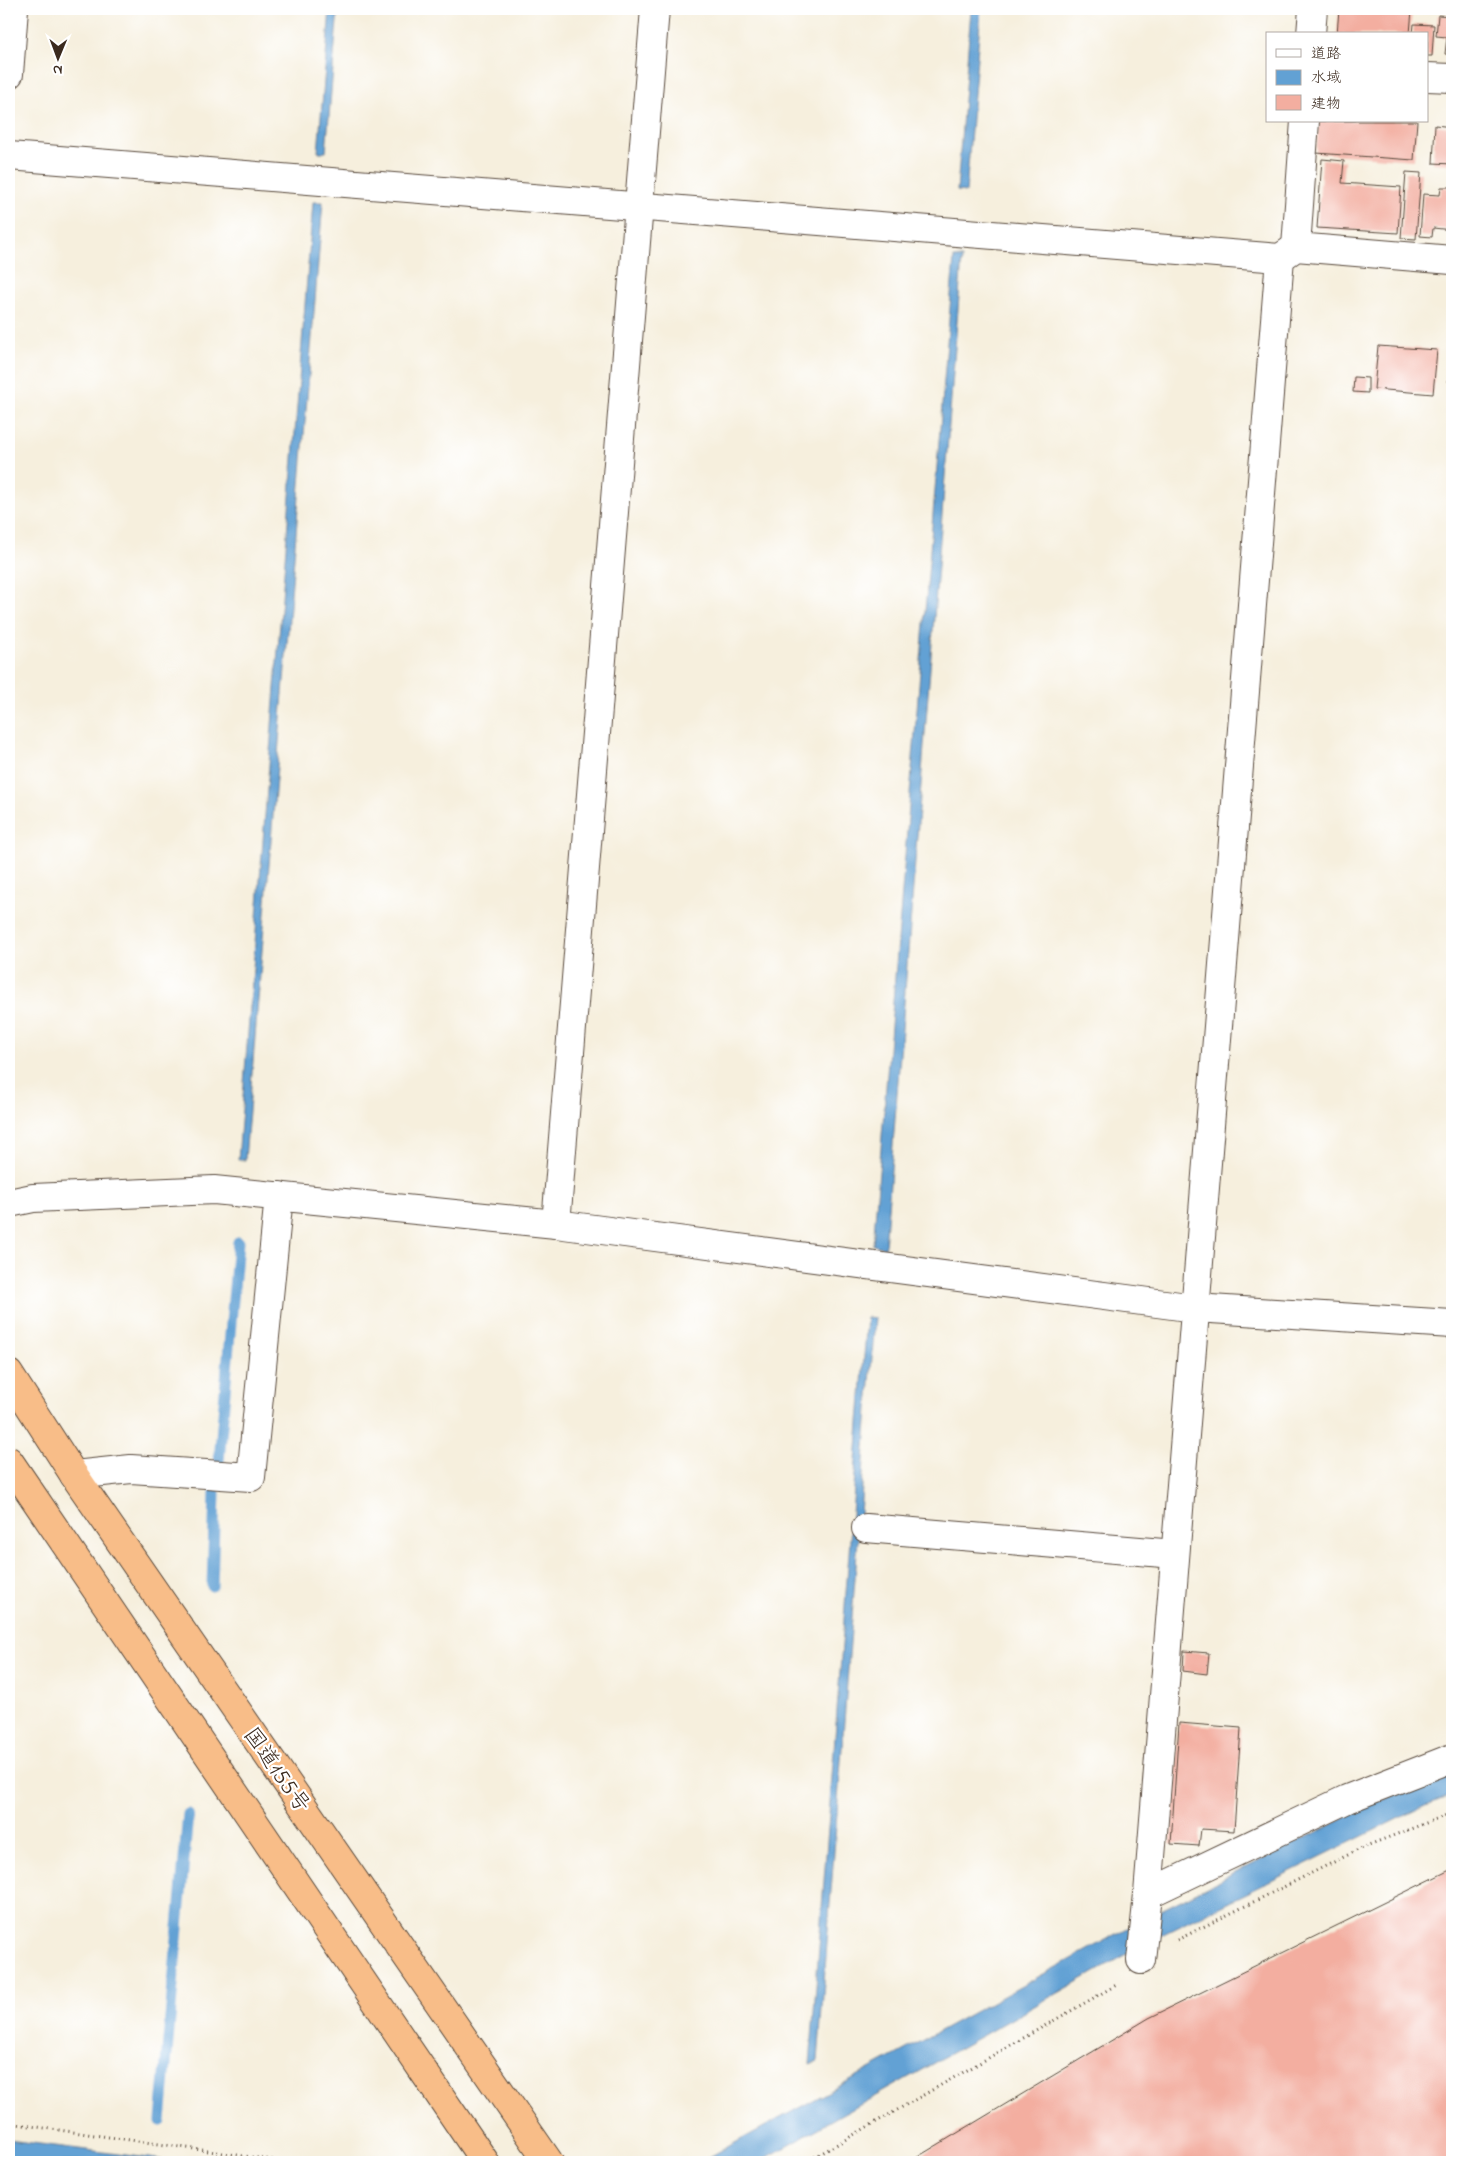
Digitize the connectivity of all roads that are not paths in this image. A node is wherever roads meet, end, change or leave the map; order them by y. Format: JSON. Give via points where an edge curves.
{"nodes":[{"id":1,"x":14,"y":9,"type":"edge"},
{"id":2,"x":655,"y":9,"type":"edge"},
{"id":3,"x":1313,"y":9,"type":"edge"},
{"id":4,"x":1311,"y":32,"type":"edge"},
{"id":5,"x":9,"y":74,"type":"edge"},
{"id":6,"x":1428,"y":77,"type":"edge"},
{"id":7,"x":1452,"y":78,"type":"edge"},
{"id":8,"x":1305,"y":122,"type":"edge"},
{"id":9,"x":9,"y":156,"type":"edge"},
{"id":10,"x":639,"y":206,"type":"junction"},
{"id":11,"x":1288,"y":252,"type":"junction"},
{"id":12,"x":1452,"y":260,"type":"edge"},
{"id":13,"x":279,"y":1196,"type":"junction"},
{"id":14,"x":9,"y":1203,"type":"edge"},
{"id":15,"x":556,"y":1224,"type":"junction"},
{"id":16,"x":1195,"y":1308,"type":"junction"},
{"id":17,"x":1452,"y":1324,"type":"edge"},
{"id":18,"x":9,"y":1374,"type":"edge"},
{"id":19,"x":9,"y":1461,"type":"edge"},
{"id":20,"x":74,"y":1475,"type":"junction"},
{"id":21,"x":866,"y":1528,"type":"dead end"},
{"id":22,"x":1175,"y":1554,"type":"junction"},
{"id":23,"x":1452,"y":1758,"type":"edge"},
{"id":24,"x":1147,"y":1901,"type":"junction"},
{"id":25,"x":1141,"y":1956,"type":"dead end"},
{"id":26,"x":485,"y":2162,"type":"edge"},
{"id":27,"x":549,"y":2162,"type":"edge"}],
"edges":[{"from":1,"to":5,"type":"street"},
{"from":2,"to":10,"type":"street"},
{"from":3,"to":4,"type":"street"},
{"from":6,"to":7,"type":"street"},
{"from":8,"to":11,"type":"street"},
{"from":9,"to":10,"type":"street"},
{"from":10,"to":11,"type":"street"},
{"from":10,"to":15,"type":"street"},
{"from":11,"to":12,"type":"street"},
{"from":11,"to":16,"type":"street"},
{"from":13,"to":14,"type":"street","via":[[214,1190],[32,1198]]},
{"from":13,"to":15,"type":"street"},
{"from":13,"to":20,"type":"street","via":[[251,1477],[131,1469]]},
{"from":15,"to":16,"type":"street"},
{"from":16,"to":17,"type":"street"},
{"from":16,"to":22,"type":"street"},
{"from":18,"to":20,"type":"highway","name":"国道155号"},
{"from":19,"to":26,"type":"highway"},
{"from":20,"to":27,"type":"highway","name":"国道155号"},
{"from":21,"to":22,"type":"street"},
{"from":22,"to":24,"type":"street"},
{"from":23,"to":24,"type":"street","via":[[1347,1799]]},
{"from":24,"to":25,"type":"street"}]}
